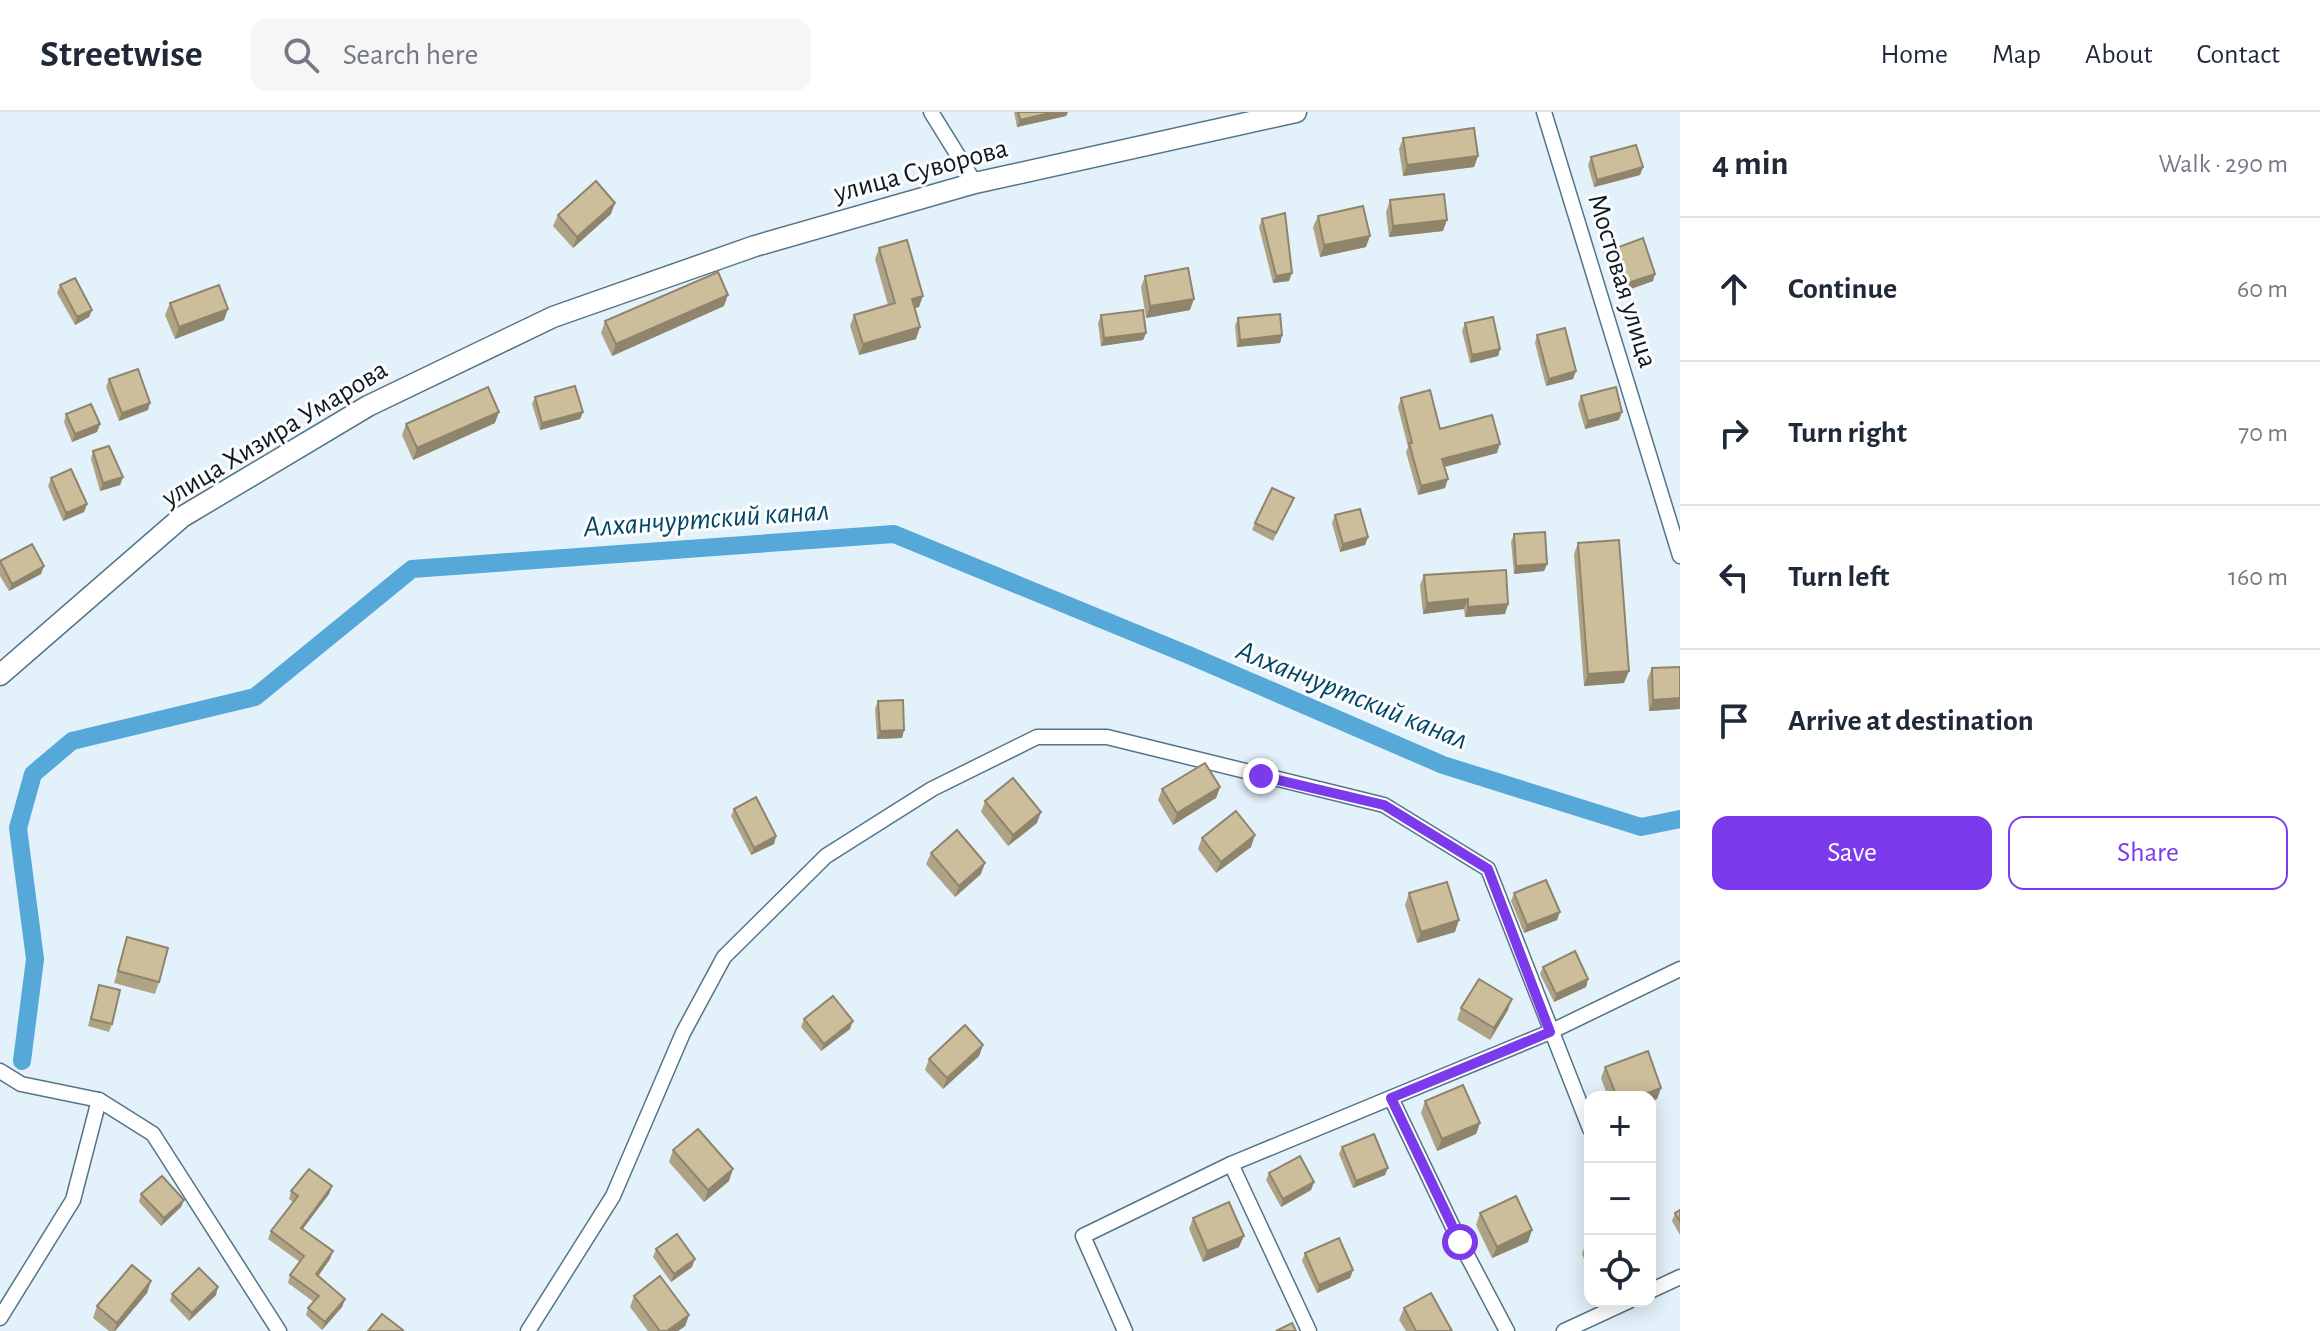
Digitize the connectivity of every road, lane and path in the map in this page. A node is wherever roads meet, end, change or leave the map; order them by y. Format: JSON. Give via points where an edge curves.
{"nodes":[{"id":1,"x":931,"y":112,"type":"edge"},
{"id":2,"x":1296,"y":112,"type":"edge"},
{"id":3,"x":1544,"y":112,"type":"edge"},
{"id":4,"x":1249,"y":117,"type":"edge"},
{"id":5,"x":975,"y":183,"type":"junction"},
{"id":6,"x":568,"y":312,"type":"joint"},
{"id":7,"x":1680,"y":556,"type":"edge"},
{"id":8,"x":0,"y":675,"type":"edge"},
{"id":9,"x":1680,"y":969,"type":"edge"},
{"id":10,"x":1550,"y":1032,"type":"junction"},
{"id":11,"x":0,"y":1071,"type":"edge"},
{"id":12,"x":1391,"y":1098,"type":"junction"},
{"id":13,"x":99,"y":1100,"type":"junction"},
{"id":14,"x":1584,"y":1114,"type":"edge"},
{"id":15,"x":1231,"y":1164,"type":"junction"},
{"id":16,"x":1680,"y":1277,"type":"edge"},
{"id":17,"x":1656,"y":1288,"type":"edge"},
{"id":18,"x":1616,"y":1307,"type":"edge"},
{"id":19,"x":0,"y":1318,"type":"edge"},
{"id":20,"x":279,"y":1331,"type":"edge"},
{"id":21,"x":528,"y":1331,"type":"edge"},
{"id":22,"x":1125,"y":1331,"type":"edge"},
{"id":23,"x":1309,"y":1331,"type":"edge"},
{"id":24,"x":1507,"y":1331,"type":"edge"},
{"id":25,"x":1564,"y":1331,"type":"edge"}],
"edges":[{"from":1,"to":5,"type":"street"},
{"from":2,"to":4,"type":"main road","name":"улица Суворова"},
{"from":3,"to":7,"type":"street","name":"Мостовая улица"},
{"from":4,"to":5,"type":"main road","name":"улица Суворова"},
{"from":5,"to":6,"type":"main road","name":"улица Суворова","via":[[755,246]]},
{"from":6,"to":8,"type":"main road","name":"улица Хизира Умарова","via":[[368,406],[182,517]]},
{"from":9,"to":10,"type":"street"},
{"from":10,"to":12,"type":"street"},
{"from":10,"to":14,"type":"street"},
{"from":10,"to":21,"type":"street","via":[[1488,869],[1384,805],[1107,737],[1037,737],[932,789],[826,856],[724,957],[683,1033],[613,1196]]},
{"from":11,"to":13,"type":"street","via":[[21,1084]]},
{"from":12,"to":15,"type":"street"},
{"from":12,"to":24,"type":"street"},
{"from":13,"to":19,"type":"street","via":[[73,1200]]},
{"from":13,"to":20,"type":"street","via":[[153,1134]]},
{"from":15,"to":22,"type":"street","via":[[1083,1236]]},
{"from":15,"to":23,"type":"street"},
{"from":16,"to":17,"type":"street"},
{"from":18,"to":25,"type":"street"}]}
